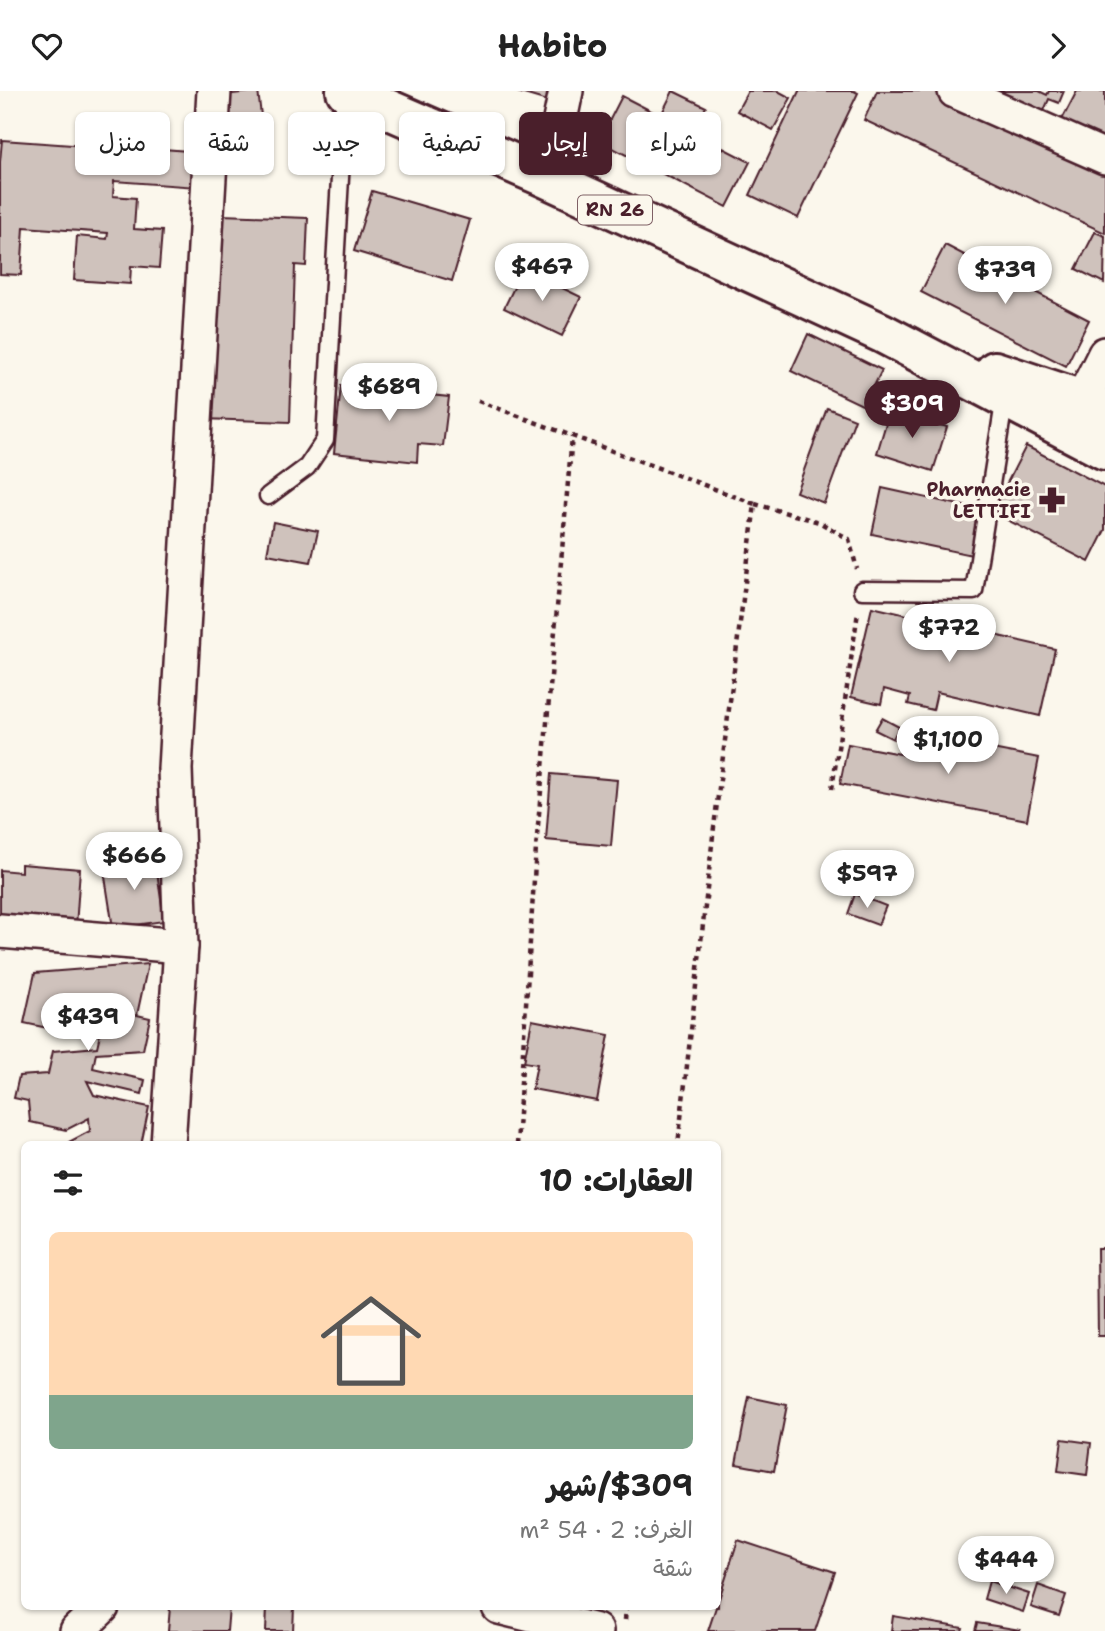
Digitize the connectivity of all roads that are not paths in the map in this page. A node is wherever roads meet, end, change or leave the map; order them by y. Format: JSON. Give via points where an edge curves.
{"nodes":[{"id":1,"x":215,"y":91,"type":"edge"},
{"id":2,"x":566,"y":91,"type":"edge"},
{"id":3,"x":955,"y":91,"type":"edge"},
{"id":4,"x":355,"y":93,"type":"edge"},
{"id":5,"x":1105,"y":157,"type":"edge"},
{"id":6,"x":540,"y":176,"type":"junction"},
{"id":7,"x":882,"y":333,"type":"junction"},
{"id":8,"x":1105,"y":354,"type":"edge"},
{"id":9,"x":1005,"y":397,"type":"junction"},
{"id":10,"x":1094,"y":405,"type":"edge"},
{"id":11,"x":1105,"y":450,"type":"edge"},
{"id":12,"x":268,"y":496,"type":"dead end"},
{"id":13,"x":862,"y":590,"type":"road end"},
{"id":14,"x":0,"y":931,"type":"edge"},
{"id":15,"x":181,"y":946,"type":"junction"},
{"id":16,"x":168,"y":1141,"type":"edge"},
{"id":17,"x":99,"y":1610,"type":"edge"},
{"id":18,"x":511,"y":1610,"type":"edge"},
{"id":19,"x":77,"y":1631,"type":"edge"},
{"id":20,"x":596,"y":1631,"type":"edge"}],
"edges":[{"from":1,"to":15,"type":"street","via":[[175,769]]},
{"from":2,"to":6,"type":"street"},
{"from":3,"to":5,"type":"street"},
{"from":4,"to":6,"type":"main road","number":"RN 26"},
{"from":4,"to":12,"type":"lane","via":[[325,440],[307,467]]},
{"from":6,"to":7,"type":"main road","number":"RN 26"},
{"from":7,"to":9,"type":"main road","number":"RN 26"},
{"from":7,"to":10,"type":"main road","number":"RN 26"},
{"from":8,"to":10,"type":"street"},
{"from":9,"to":11,"type":"main road","number":"RN 26"},
{"from":9,"to":13,"type":"lane","via":[[974,591]]},
{"from":14,"to":15,"type":"street"},
{"from":15,"to":16,"type":"street"},
{"from":17,"to":19,"type":"street"},
{"from":18,"to":20,"type":"street"}]}
